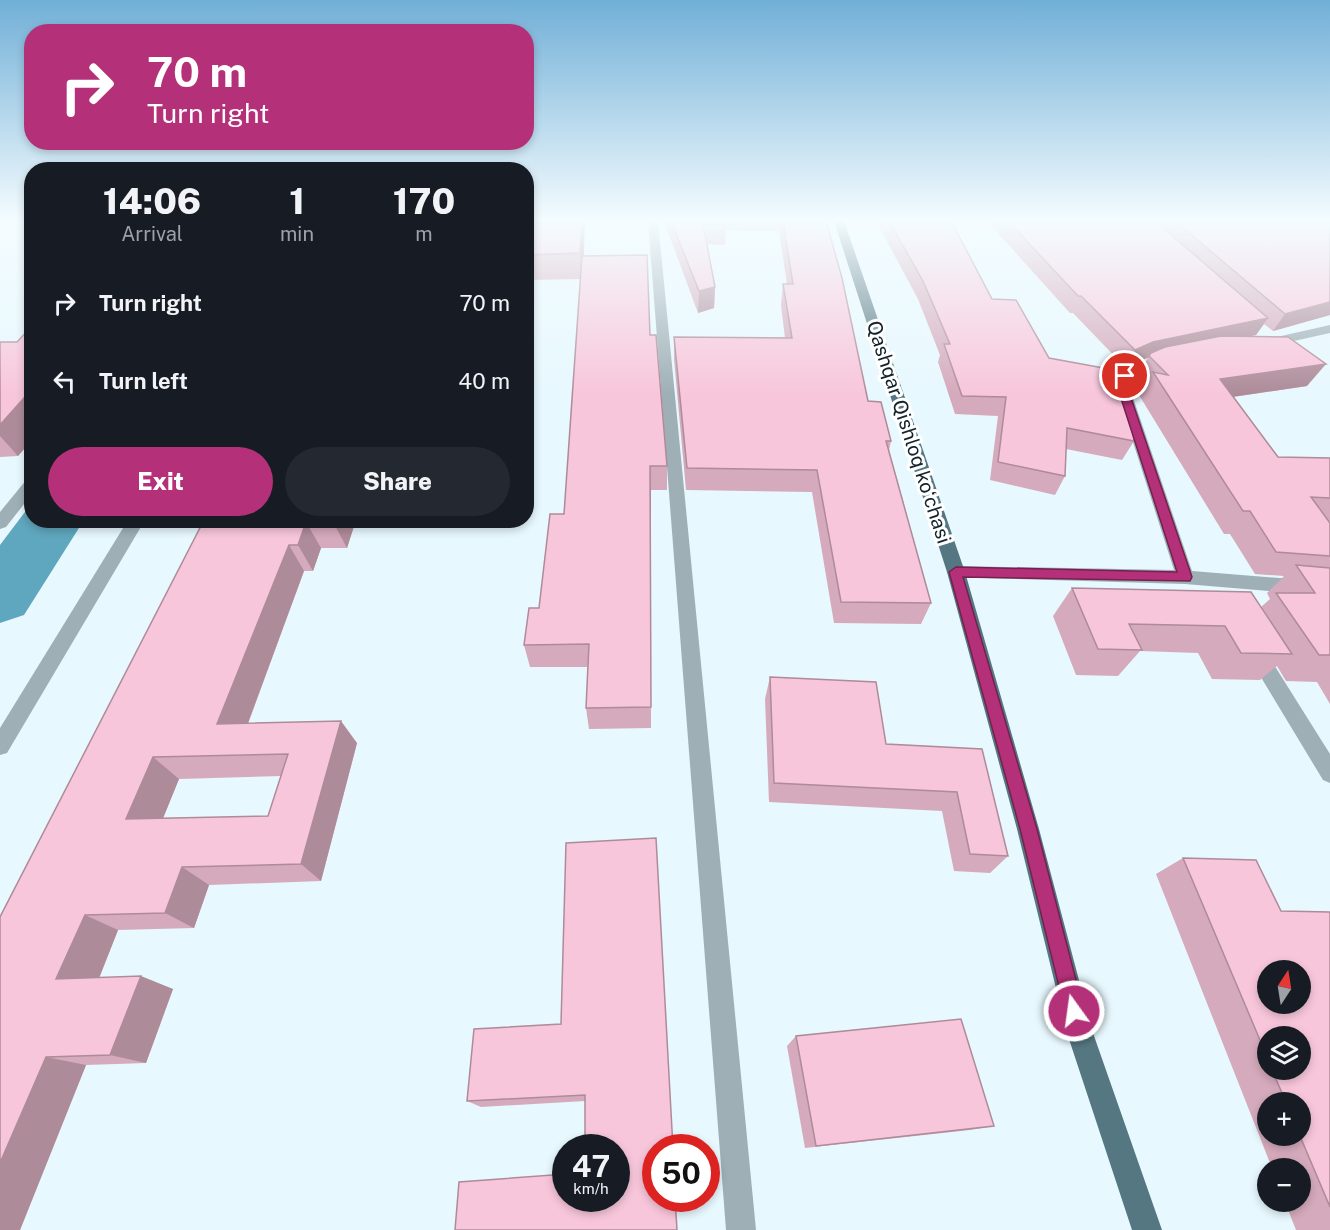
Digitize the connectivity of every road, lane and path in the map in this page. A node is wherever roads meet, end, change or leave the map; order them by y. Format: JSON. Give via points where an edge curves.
{"nodes":[{"id":1,"x":658,"y":278,"type":"edge"},
{"id":2,"x":858,"y":278,"type":"edge"},
{"id":3,"x":1330,"y":329,"type":"edge"},
{"id":4,"x":1252,"y":346,"type":"edge"},
{"id":5,"x":1183,"y":358,"type":"edge"},
{"id":6,"x":24,"y":493,"type":"edge"},
{"id":7,"x":0,"y":523,"type":"edge"},
{"id":8,"x":132,"y":528,"type":"edge"},
{"id":9,"x":956,"y":572,"type":"junction"},
{"id":10,"x":1185,"y":577,"type":"junction"},
{"id":11,"x":1210,"y":579,"type":"junction"},
{"id":12,"x":1330,"y":589,"type":"edge"},
{"id":13,"x":1222,"y":598,"type":"edge"},
{"id":14,"x":1246,"y":637,"type":"edge"},
{"id":15,"x":0,"y":746,"type":"edge"},
{"id":16,"x":1330,"y":773,"type":"edge"},
{"id":17,"x":741,"y":1230,"type":"edge"},
{"id":18,"x":1147,"y":1230,"type":"edge"}],
"edges":[{"from":1,"to":17,"type":"street"},
{"from":2,"to":9,"type":"main road","name":"Qashqar Qishloq koʻchasi"},
{"from":3,"to":4,"type":"street","via":[[1271,338]]},
{"from":5,"to":10,"type":"street","via":[[1134,369],[1125,376],[1122,386]]},
{"from":6,"to":7,"type":"street"},
{"from":8,"to":15,"type":"street"},
{"from":9,"to":10,"type":"street"},
{"from":9,"to":18,"type":"main road","name":"Qashqar Qishloq koʻchasi","via":[[1080,1034]]},
{"from":10,"to":11,"type":"street"},
{"from":11,"to":12,"type":"street"},
{"from":11,"to":13,"type":"street"},
{"from":14,"to":16,"type":"street"}]}
